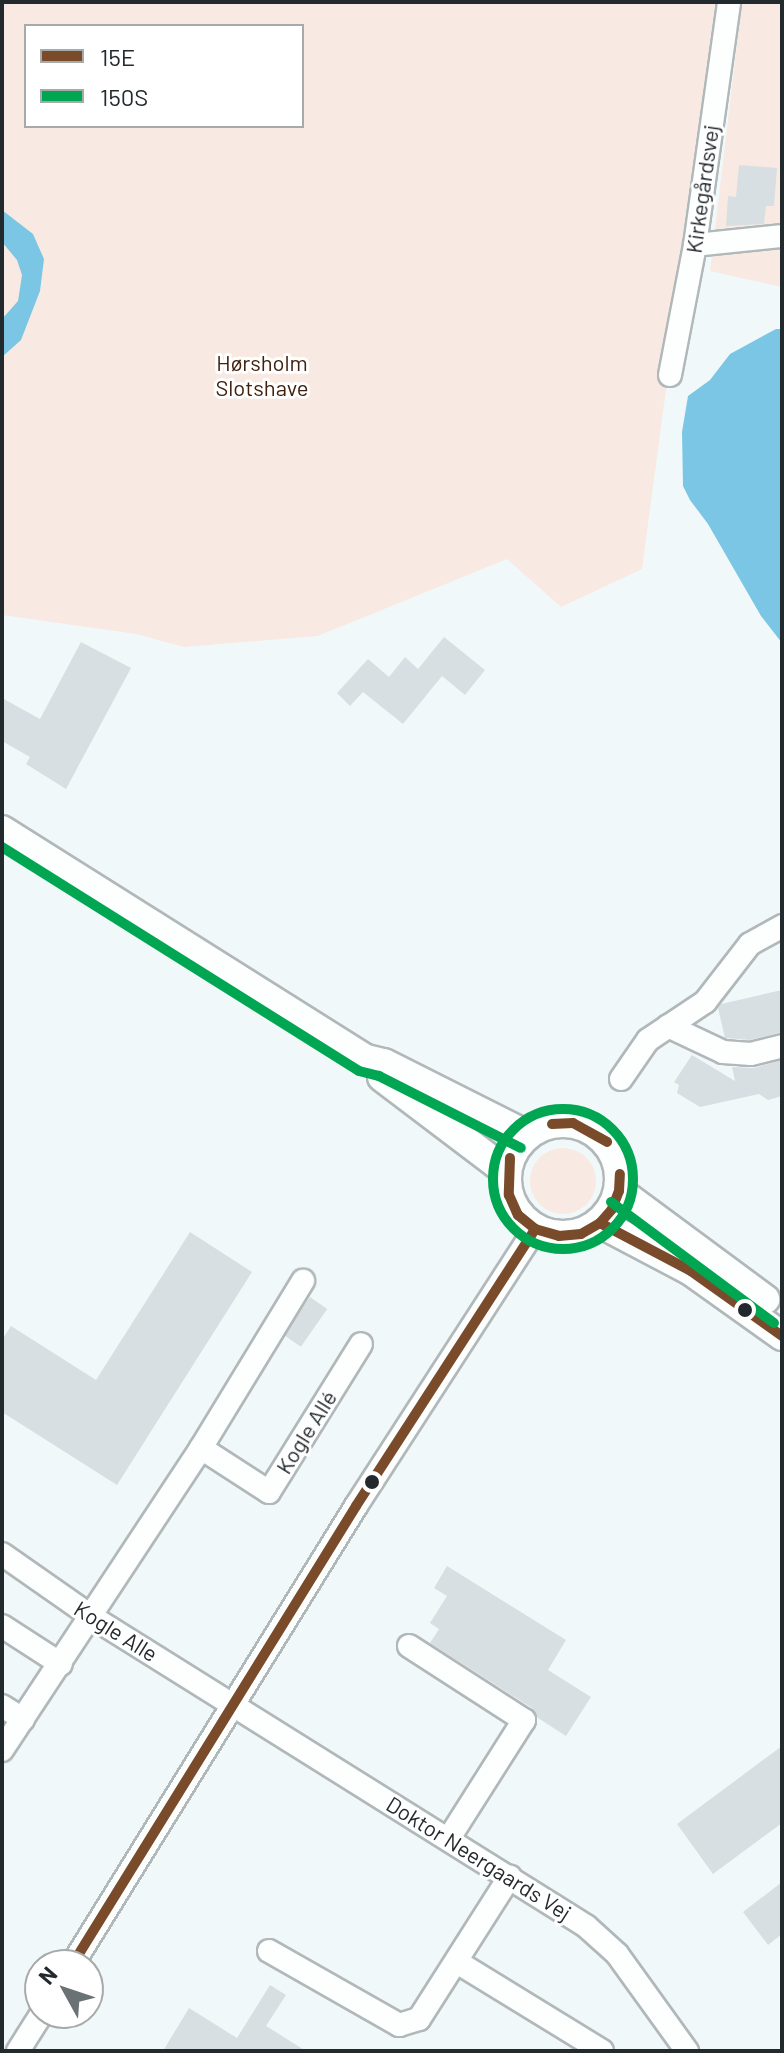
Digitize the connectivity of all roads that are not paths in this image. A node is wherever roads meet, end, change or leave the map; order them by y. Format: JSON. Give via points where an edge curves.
{"nodes":[{"id":1,"x":729,"y":2,"type":"edge"},
{"id":2,"x":782,"y":236,"type":"edge"},
{"id":3,"x":695,"y":245,"type":"junction"},
{"id":4,"x":670,"y":375,"type":"dead end"},
{"id":5,"x":2,"y":830,"type":"edge"},
{"id":6,"x":782,"y":926,"type":"edge"},
{"id":7,"x":668,"y":1026,"type":"junction"},
{"id":8,"x":782,"y":1046,"type":"edge"},
{"id":9,"x":366,"y":1059,"type":"junction"},
{"id":10,"x":621,"y":1079,"type":"dead end"},
{"id":11,"x":527,"y":1135,"type":"junction"},
{"id":12,"x":507,"y":1172,"type":"junction"},
{"id":13,"x":619,"y":1191,"type":"junction"},
{"id":14,"x":600,"y":1223,"type":"junction"},
{"id":15,"x":535,"y":1229,"type":"junction"},
{"id":16,"x":303,"y":1281,"type":"dead end"},
{"id":17,"x":782,"y":1312,"type":"edge"},
{"id":18,"x":782,"y":1336,"type":"edge"},
{"id":19,"x":361,"y":1344,"type":"dead end"},
{"id":20,"x":201,"y":1448,"type":"junction"},
{"id":21,"x":2,"y":1554,"type":"edge"},
{"id":22,"x":92,"y":1617,"type":"junction"},
{"id":23,"x":2,"y":1626,"type":"edge"},
{"id":24,"x":409,"y":1646,"type":"dead end"},
{"id":25,"x":61,"y":1664,"type":"junction"},
{"id":26,"x":234,"y":1705,"type":"junction"},
{"id":27,"x":2,"y":1706,"type":"edge"},
{"id":28,"x":23,"y":1719,"type":"junction"},
{"id":29,"x":2,"y":1750,"type":"edge"},
{"id":30,"x":449,"y":1838,"type":"junction"},
{"id":31,"x":510,"y":1876,"type":"junction"},
{"id":32,"x":82,"y":1949,"type":"edge"},
{"id":33,"x":269,"y":1951,"type":"dead end"},
{"id":34,"x":457,"y":1962,"type":"junction"},
{"id":35,"x":32,"y":2029,"type":"edge"},
{"id":36,"x":18,"y":2051,"type":"edge"},
{"id":37,"x":602,"y":2051,"type":"edge"},
{"id":38,"x":687,"y":2051,"type":"edge"}],
"edges":[{"from":1,"to":3,"type":"street","name":"Kirkegårdsvej"},
{"from":2,"to":3,"type":"street"},
{"from":3,"to":4,"type":"street","name":"Kirkegårdsvej"},
{"from":5,"to":9,"type":"main road"},
{"from":6,"to":7,"type":"street","via":[[750,944],[705,1002]]},
{"from":7,"to":8,"type":"street","via":[[723,1052],[751,1054]]},
{"from":7,"to":10,"type":"street","via":[[648,1040]]},
{"from":9,"to":11,"type":"main road","via":[[384,1063]]},
{"from":9,"to":12,"type":"main road","via":[[379,1075]]},
{"from":11,"to":12,"type":"main road","via":[[510,1158]]},
{"from":11,"to":13,"type":"main road","via":[[552,1124],[573,1123],[593,1131],[616,1157]]},
{"from":12,"to":15,"type":"main road","via":[[518,1215]]},
{"from":13,"to":14,"type":"main road"},
{"from":13,"to":17,"type":"main road"},
{"from":14,"to":15,"type":"main road","via":[[581,1234],[559,1236]]},
{"from":14,"to":18,"type":"main road","via":[[691,1271]]},
{"from":15,"to":26,"type":"street"},
{"from":16,"to":20,"type":"street"},
{"from":19,"to":20,"type":"street","name":"Kogle Allé","via":[[269,1492]]},
{"from":20,"to":22,"type":"street"},
{"from":21,"to":22,"type":"street","name":"Kogle Alle"},
{"from":22,"to":25,"type":"street"},
{"from":22,"to":26,"type":"street","name":"Kogle Alle"},
{"from":23,"to":25,"type":"street"},
{"from":24,"to":30,"type":"street","via":[[524,1720]]},
{"from":25,"to":28,"type":"street"},
{"from":26,"to":30,"type":"street","name":"Doktor Neergaards Vej"},
{"from":26,"to":32,"type":"street"},
{"from":27,"to":28,"type":"street"},
{"from":28,"to":29,"type":"street"},
{"from":30,"to":31,"type":"street","name":"Doktor Neergaards Vej"},
{"from":31,"to":34,"type":"street"},
{"from":31,"to":38,"type":"street","name":"Doktor Neergaards Vej","via":[[586,1926],[617,1954]]},
{"from":33,"to":34,"type":"street","via":[[399,2025],[419,2019]]},
{"from":34,"to":37,"type":"street"},
{"from":35,"to":36,"type":"street"}]}
